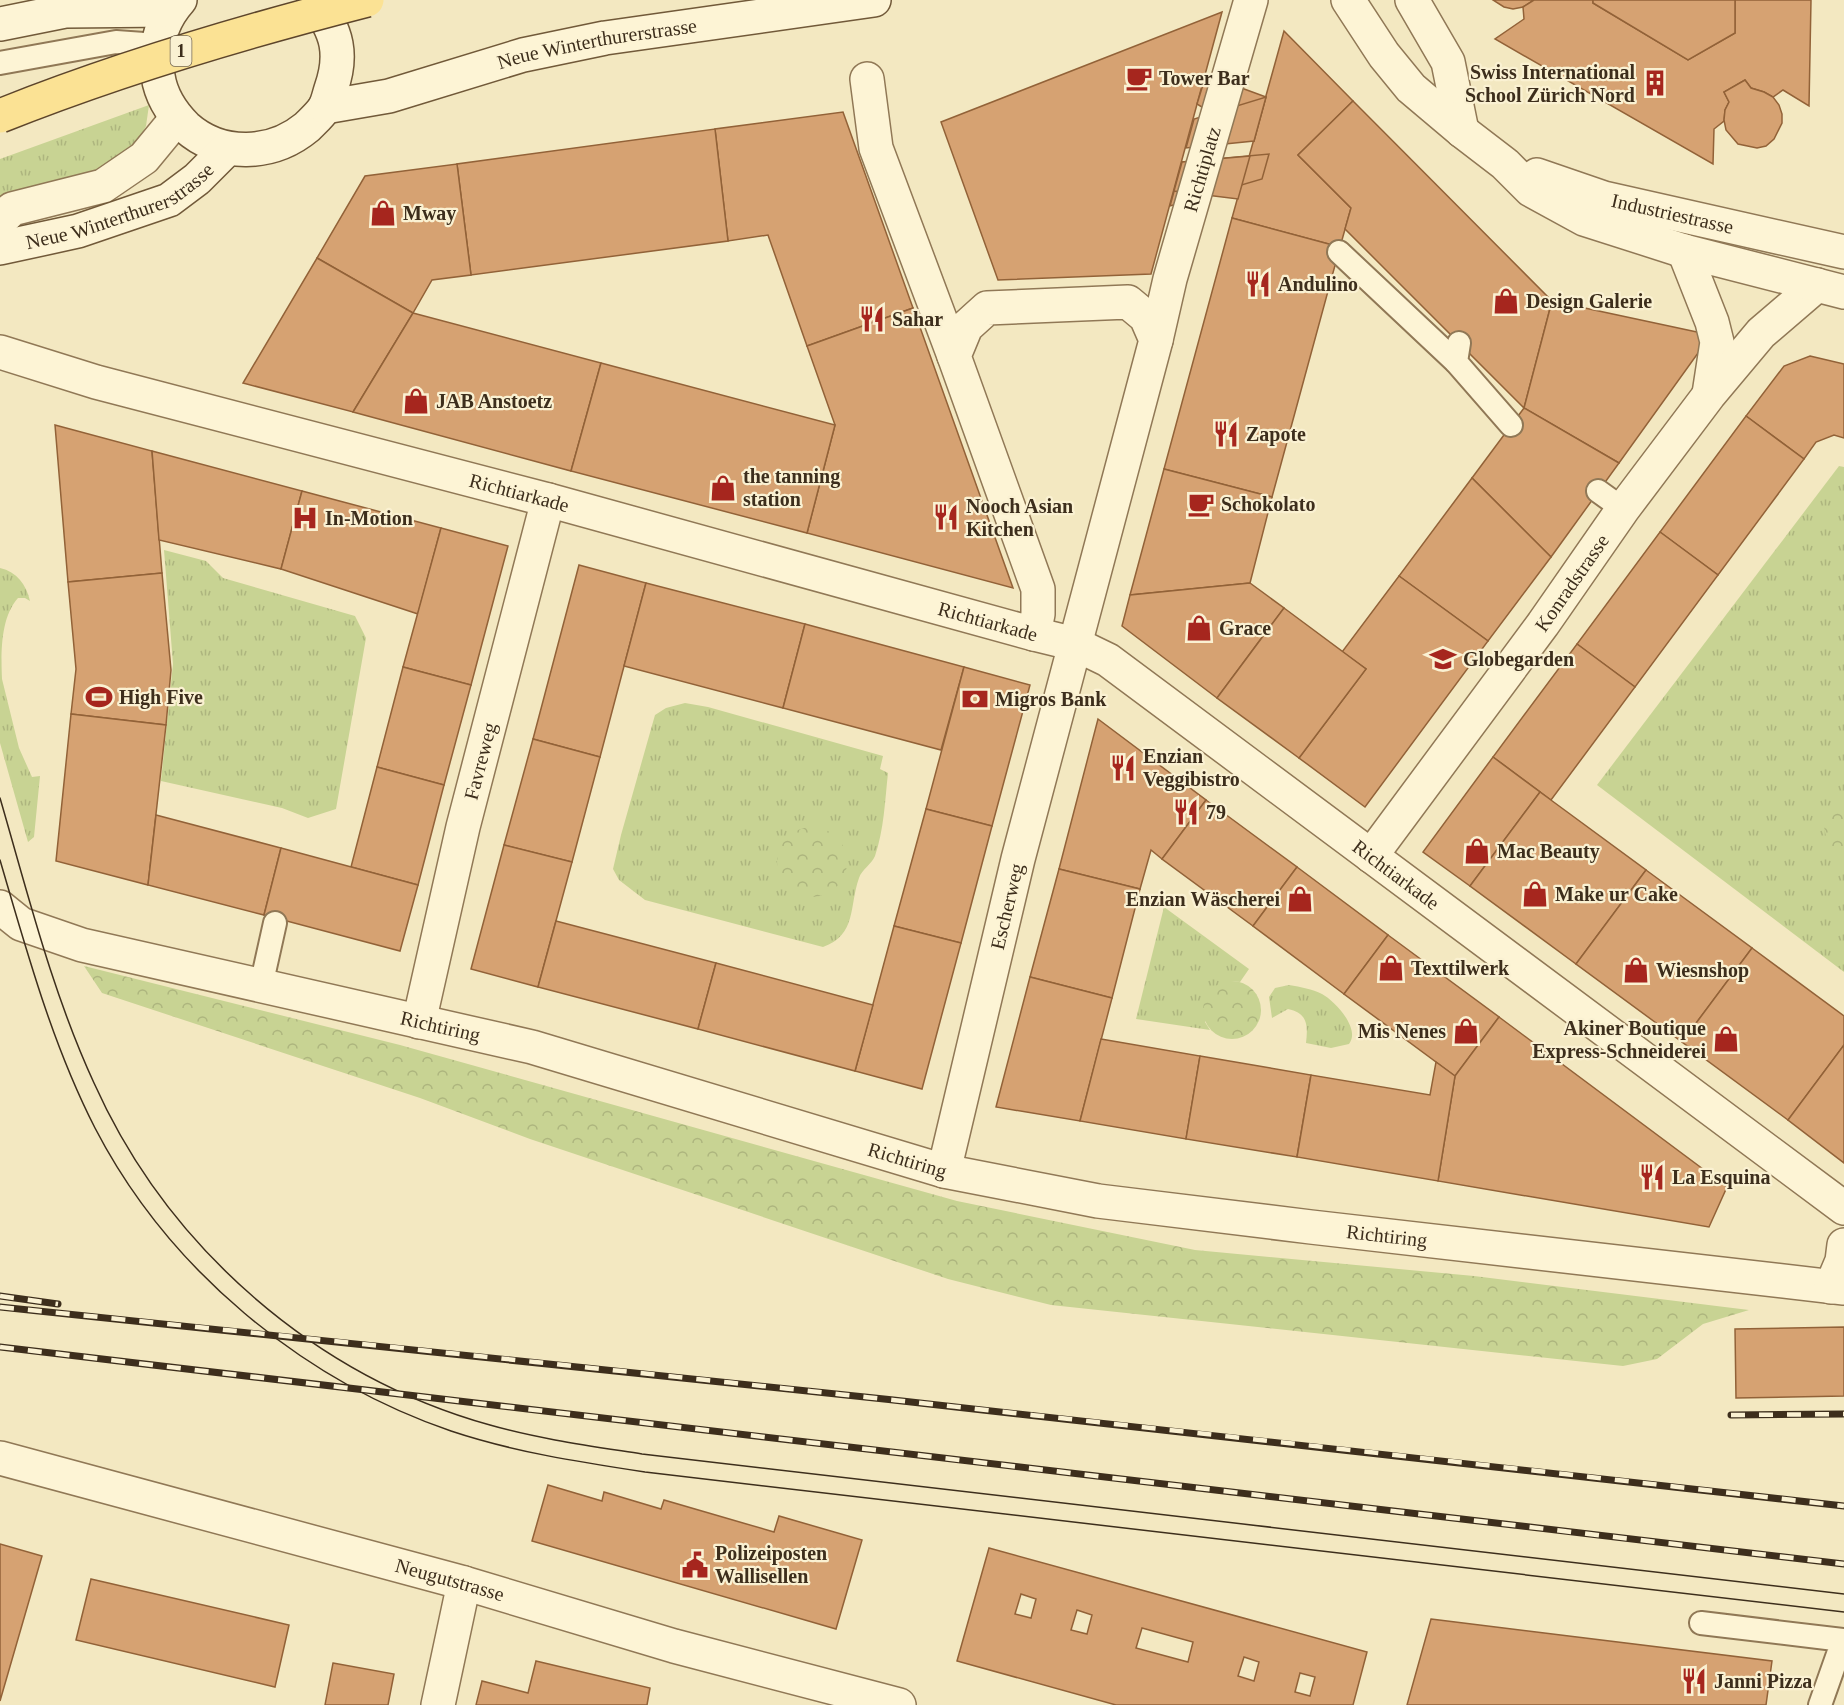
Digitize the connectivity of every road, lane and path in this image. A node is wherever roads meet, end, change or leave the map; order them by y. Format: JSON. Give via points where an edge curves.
{"nodes":[{"id":1,"x":314,"y":0,"type":"edge"},
{"id":2,"x":367,"y":0,"type":"edge"},
{"id":3,"x":873,"y":0,"type":"edge"},
{"id":4,"x":1251,"y":0,"type":"edge"},
{"id":5,"x":1348,"y":0,"type":"edge"},
{"id":6,"x":1412,"y":0,"type":"edge"},
{"id":7,"x":176,"y":5,"type":"edge"},
{"id":8,"x":0,"y":24,"type":"edge"},
{"id":9,"x":158,"y":45,"type":"junction"},
{"id":10,"x":0,"y":63,"type":"edge"},
{"id":11,"x":867,"y":79,"type":"dead end"},
{"id":12,"x":325,"y":107,"type":"junction"},
{"id":13,"x":0,"y":116,"type":"edge"},
{"id":14,"x":177,"y":118,"type":"junction"},
{"id":15,"x":1462,"y":131,"type":"junction"},
{"id":16,"x":227,"y":148,"type":"junction"},
{"id":17,"x":1505,"y":164,"type":"junction"},
{"id":18,"x":0,"y":221,"type":"edge"},
{"id":19,"x":0,"y":248,"type":"edge"},
{"id":20,"x":1684,"y":251,"type":"junction"},
{"id":21,"x":1339,"y":252,"type":"dead end"},
{"id":22,"x":1844,"y":252,"type":"edge"},
{"id":23,"x":1844,"y":257,"type":"edge"},
{"id":24,"x":1831,"y":288,"type":"edge"},
{"id":25,"x":1156,"y":340,"type":"junction"},
{"id":26,"x":0,"y":352,"type":"edge"},
{"id":27,"x":954,"y":356,"type":"junction"},
{"id":28,"x":1709,"y":395,"type":"junction"},
{"id":29,"x":1511,"y":425,"type":"dead end"},
{"id":30,"x":548,"y":501,"type":"junction"},
{"id":31,"x":1034,"y":634,"type":"junction"},
{"id":32,"x":1075,"y":644,"type":"junction"},
{"id":33,"x":1371,"y":856,"type":"junction"},
{"id":34,"x":0,"y":907,"type":"edge"},
{"id":35,"x":275,"y":923,"type":"dead end"},
{"id":36,"x":261,"y":986,"type":"junction"},
{"id":37,"x":419,"y":1022,"type":"junction"},
{"id":38,"x":944,"y":1171,"type":"junction"},
{"id":39,"x":1836,"y":1202,"type":"edge"},
{"id":40,"x":1844,"y":1234,"type":"edge"},
{"id":41,"x":1844,"y":1245,"type":"edge"},
{"id":42,"x":1838,"y":1287,"type":"edge"},
{"id":43,"x":0,"y":1458,"type":"edge"},
{"id":44,"x":464,"y":1583,"type":"junction"},
{"id":45,"x":1701,"y":1623,"type":"dead end"},
{"id":46,"x":438,"y":1705,"type":"edge"},
{"id":47,"x":899,"y":1705,"type":"edge"},
{"id":48,"x":1820,"y":1705,"type":"edge"}],
"edges":[{"from":1,"to":12,"type":"street","name":"Neue Winterthurerstrasse","via":[[327,18],[336,45],[337,72]]},
{"from":2,"to":13,"type":"main road","number":"1","bridge":true,"via":[[136,65]]},
{"from":3,"to":12,"type":"street","name":"Neue Winterthurerstrasse","via":[[605,38],[523,55],[388,96]]},
{"from":4,"to":25,"type":"street","name":"Richtiplatz"},
{"from":5,"to":15,"type":"street","name":"Industriestrasse","via":[[1384,55],[1412,88]]},
{"from":6,"to":15,"type":"street","via":[[1448,62]]},
{"from":7,"to":8,"type":"street","name":"Neue Winterthurerstrasse","via":[[65,11]]},
{"from":7,"to":9,"type":"street","name":"Neue Winterthurerstrasse"},
{"from":9,"to":10,"type":"lane","via":[[116,42]]},
{"from":9,"to":14,"type":"street","name":"Neue Winterthurerstrasse","via":[[159,84]]},
{"from":11,"to":27,"type":"street","via":[[876,148]]},
{"from":12,"to":16,"type":"street","name":"Neue Winterthurerstrasse","via":[[297,135],[275,146],[252,150]]},
{"from":14,"to":16,"type":"street","name":"Neue Winterthurerstrasse","via":[[192,132]]},
{"from":14,"to":18,"type":"street","via":[[144,158],[103,186],[12,209]]},
{"from":15,"to":17,"type":"street","name":"Industriestrasse"},
{"from":16,"to":19,"type":"street","name":"Neue Winterthurerstrasse","via":[[197,179],[169,200],[78,231]]},
{"from":17,"to":20,"type":"street","name":"Industriestrasse","via":[[1532,190],[1584,219]]},
{"from":17,"to":22,"type":"street","name":"Industriestrasse","via":[[1604,198]]},
{"from":20,"to":24,"type":"street","name":"Industriestrasse"},
{"from":20,"to":28,"type":"street","name":"Konradstrasse","via":[[1717,342]]},
{"from":21,"to":29,"type":"lane","via":[[1457,353]]},
{"from":23,"to":24,"type":"street"},
{"from":24,"to":28,"type":"street","name":"Konradstrasse","via":[[1761,333]]},
{"from":25,"to":27,"type":"street","via":[[1146,317],[1128,302],[987,308],[966,327]]},
{"from":25,"to":32,"type":"street","name":"Richtiplatz"},
{"from":26,"to":30,"type":"street","name":"Richtiarkade","via":[[96,382]]},
{"from":27,"to":31,"type":"street","via":[[1038,589]]},
{"from":28,"to":33,"type":"street","name":"Konradstrasse","via":[[1611,500],[1544,624]]},
{"from":30,"to":31,"type":"street","name":"Richtiarkade"},
{"from":30,"to":37,"type":"street","name":"Favreweg","via":[[464,827]]},
{"from":31,"to":32,"type":"street","name":"Richtiarkade"},
{"from":32,"to":33,"type":"street","name":"Richtiarkade","via":[[1108,660]]},
{"from":32,"to":38,"type":"street","name":"Escherweg","via":[[1015,871]]},
{"from":33,"to":39,"type":"street","name":"Richtiarkade"},
{"from":34,"to":36,"type":"street","name":"Richtiring","via":[[21,924],[82,945]]},
{"from":35,"to":36,"type":"lane"},
{"from":36,"to":37,"type":"street","name":"Richtiring"},
{"from":37,"to":38,"type":"street","name":"Richtiring","via":[[532,1047]]},
{"from":38,"to":42,"type":"street","name":"Richtiring","via":[[1098,1201]]},
{"from":39,"to":40,"type":"street","name":"Richtiarkade"},
{"from":41,"to":42,"type":"street"},
{"from":43,"to":44,"type":"street","name":"Neugutstrasse"},
{"from":44,"to":46,"type":"street"},
{"from":44,"to":47,"type":"street","name":"Neugutstrasse","via":[[674,1646]]},
{"from":45,"to":48,"type":"lane","via":[[1843,1640]]}]}
